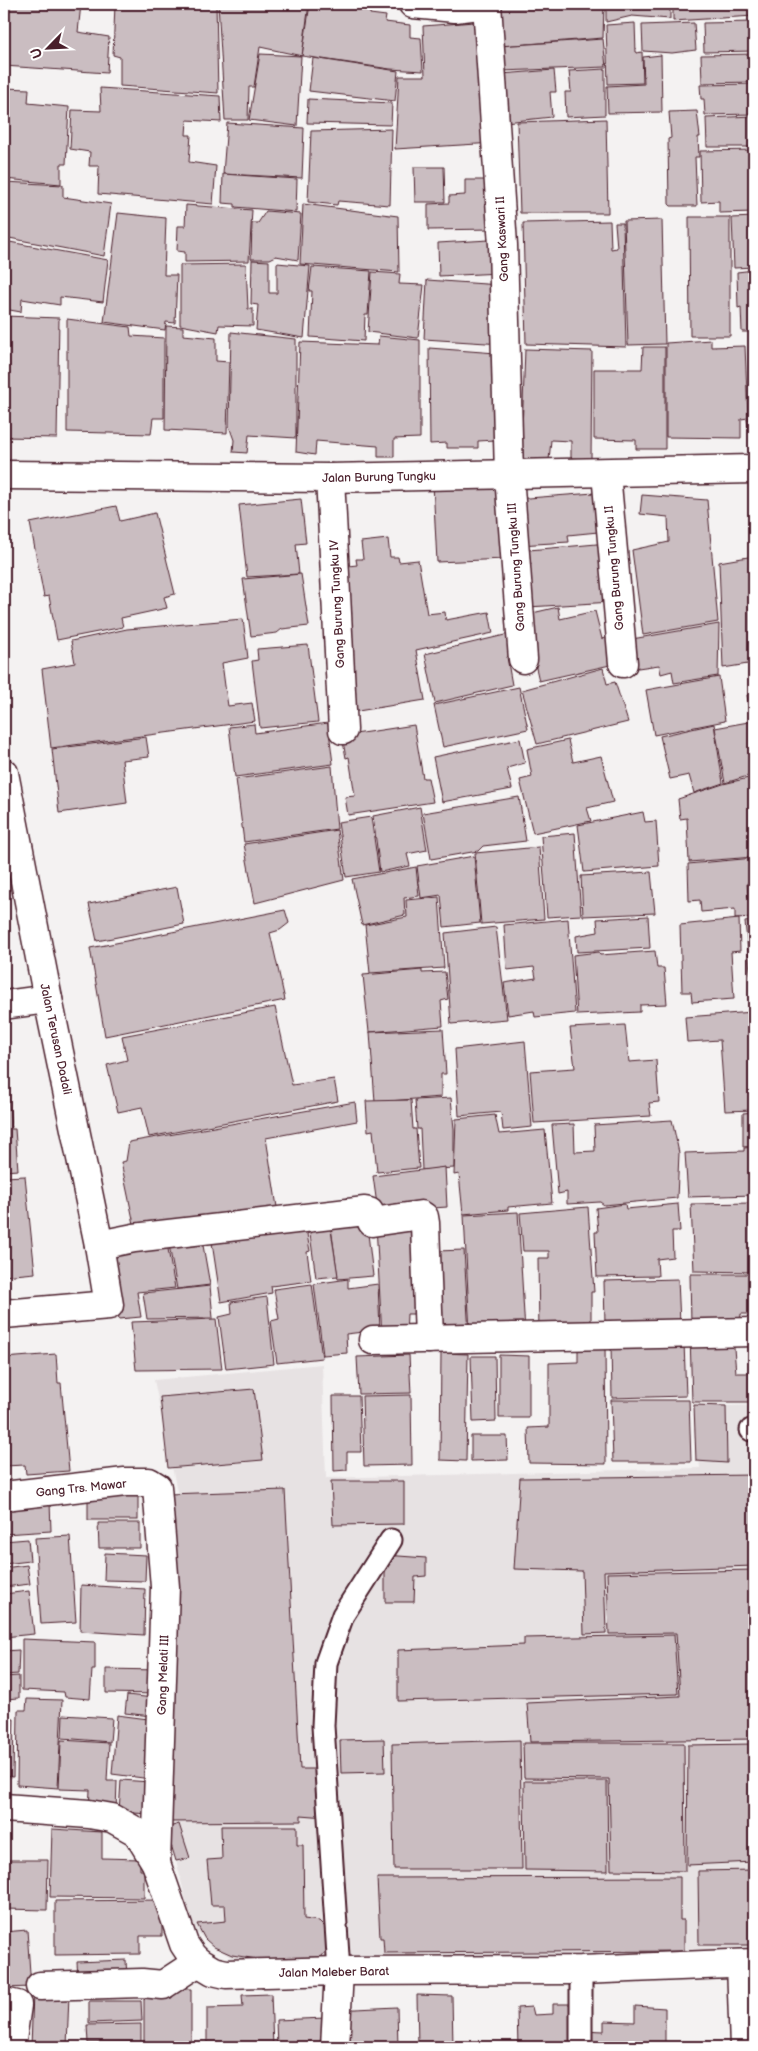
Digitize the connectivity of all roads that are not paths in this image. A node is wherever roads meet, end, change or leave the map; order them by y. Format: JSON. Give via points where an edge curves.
{"nodes":[{"id":1,"x":413,"y":4,"type":"edge"},
{"id":2,"x":487,"y":4,"type":"edge"},
{"id":3,"x":754,"y":469,"type":"edge"},
{"id":4,"x":606,"y":473,"type":"junction"},
{"id":5,"x":4,"y":475,"type":"edge"},
{"id":6,"x":510,"y":475,"type":"junction"},
{"id":7,"x":330,"y":478,"type":"junction"},
{"id":8,"x":523,"y":659,"type":"dead end"},
{"id":9,"x":623,"y":663,"type":"dead end"},
{"id":10,"x":343,"y":730,"type":"dead end"},
{"id":11,"x":4,"y":773,"type":"edge"},
{"id":12,"x":48,"y":999,"type":"junction"},
{"id":13,"x":4,"y":1005,"type":"edge"},
{"id":14,"x":99,"y":1245,"type":"junction"},
{"id":15,"x":4,"y":1314,"type":"edge"},
{"id":16,"x":754,"y":1332,"type":"edge"},
{"id":17,"x":429,"y":1339,"type":"junction"},
{"id":18,"x":373,"y":1340,"type":"dead end"},
{"id":19,"x":157,"y":1487,"type":"joint"},
{"id":20,"x":4,"y":1496,"type":"edge"},
{"id":21,"x":391,"y":1540,"type":"dead end"},
{"id":22,"x":4,"y":1808,"type":"edge"},
{"id":23,"x":156,"y":1863,"type":"junction"},
{"id":24,"x":198,"y":1962,"type":"junction"},
{"id":25,"x":748,"y":1964,"type":"edge"},
{"id":26,"x":580,"y":1970,"type":"junction"},
{"id":27,"x":339,"y":1971,"type":"junction"},
{"id":28,"x":40,"y":1986,"type":"dead end"},
{"id":29,"x":4,"y":2002,"type":"edge"},
{"id":30,"x":11,"y":2047,"type":"edge"},
{"id":31,"x":335,"y":2047,"type":"edge"},
{"id":32,"x":581,"y":2047,"type":"edge"},
{"id":33,"x":744,"y":2047,"type":"edge"}],
"edges":[{"from":1,"to":2,"type":"street","via":[[455,8]]},
{"from":2,"to":6,"type":"street","name":"Gang Kaswari II","via":[[503,245]]},
{"from":3,"to":4,"type":"street","name":"Jalan Burung Tungku"},
{"from":4,"to":6,"type":"street","name":"Jalan Burung Tungku"},
{"from":4,"to":9,"type":"street","name":"Gang Burung Tungku II"},
{"from":5,"to":7,"type":"street","name":"Jalan Burung Tungku"},
{"from":6,"to":7,"type":"street","name":"Jalan Burung Tungku"},
{"from":6,"to":8,"type":"street","name":"Gang Burung Tungku III"},
{"from":7,"to":10,"type":"street","name":"Gang Burung Tungku IV"},
{"from":11,"to":12,"type":"street","name":"Jalan Terusan Dadali"},
{"from":12,"to":13,"type":"street"},
{"from":12,"to":14,"type":"street","name":"Jalan Terusan Dadali"},
{"from":14,"to":15,"type":"street","name":"Jalan Terusan Dadali","via":[[109,1306]]},
{"from":14,"to":17,"type":"street","via":[[134,1238],[365,1211],[369,1212],[372,1222],[421,1215],[425,1223]]},
{"from":16,"to":17,"type":"street"},
{"from":17,"to":18,"type":"street"},
{"from":19,"to":20,"type":"street","name":"Gang Trs. Mawar","via":[[149,1482],[125,1482]]},
{"from":19,"to":23,"type":"street","name":"Gang Melati III","via":[[165,1586]]},
{"from":21,"to":27,"type":"lane","via":[[343,1615],[326,1663],[322,1726]]},
{"from":22,"to":23,"type":"street","name":"Jalan Maleber Barat","via":[[112,1818],[137,1832]]},
{"from":23,"to":24,"type":"street","name":"Jalan Maleber Barat","via":[[184,1944]]},
{"from":24,"to":27,"type":"street","name":"Jalan Maleber Barat","via":[[226,1974]]},
{"from":24,"to":28,"type":"street","via":[[163,1985]]},
{"from":25,"to":26,"type":"street","name":"Jalan Maleber Barat"},
{"from":25,"to":33,"type":"street"},
{"from":26,"to":27,"type":"street","name":"Jalan Maleber Barat"},
{"from":26,"to":32,"type":"lane"},
{"from":27,"to":31,"type":"street"},
{"from":29,"to":30,"type":"street","via":[[17,2005]]}]}
